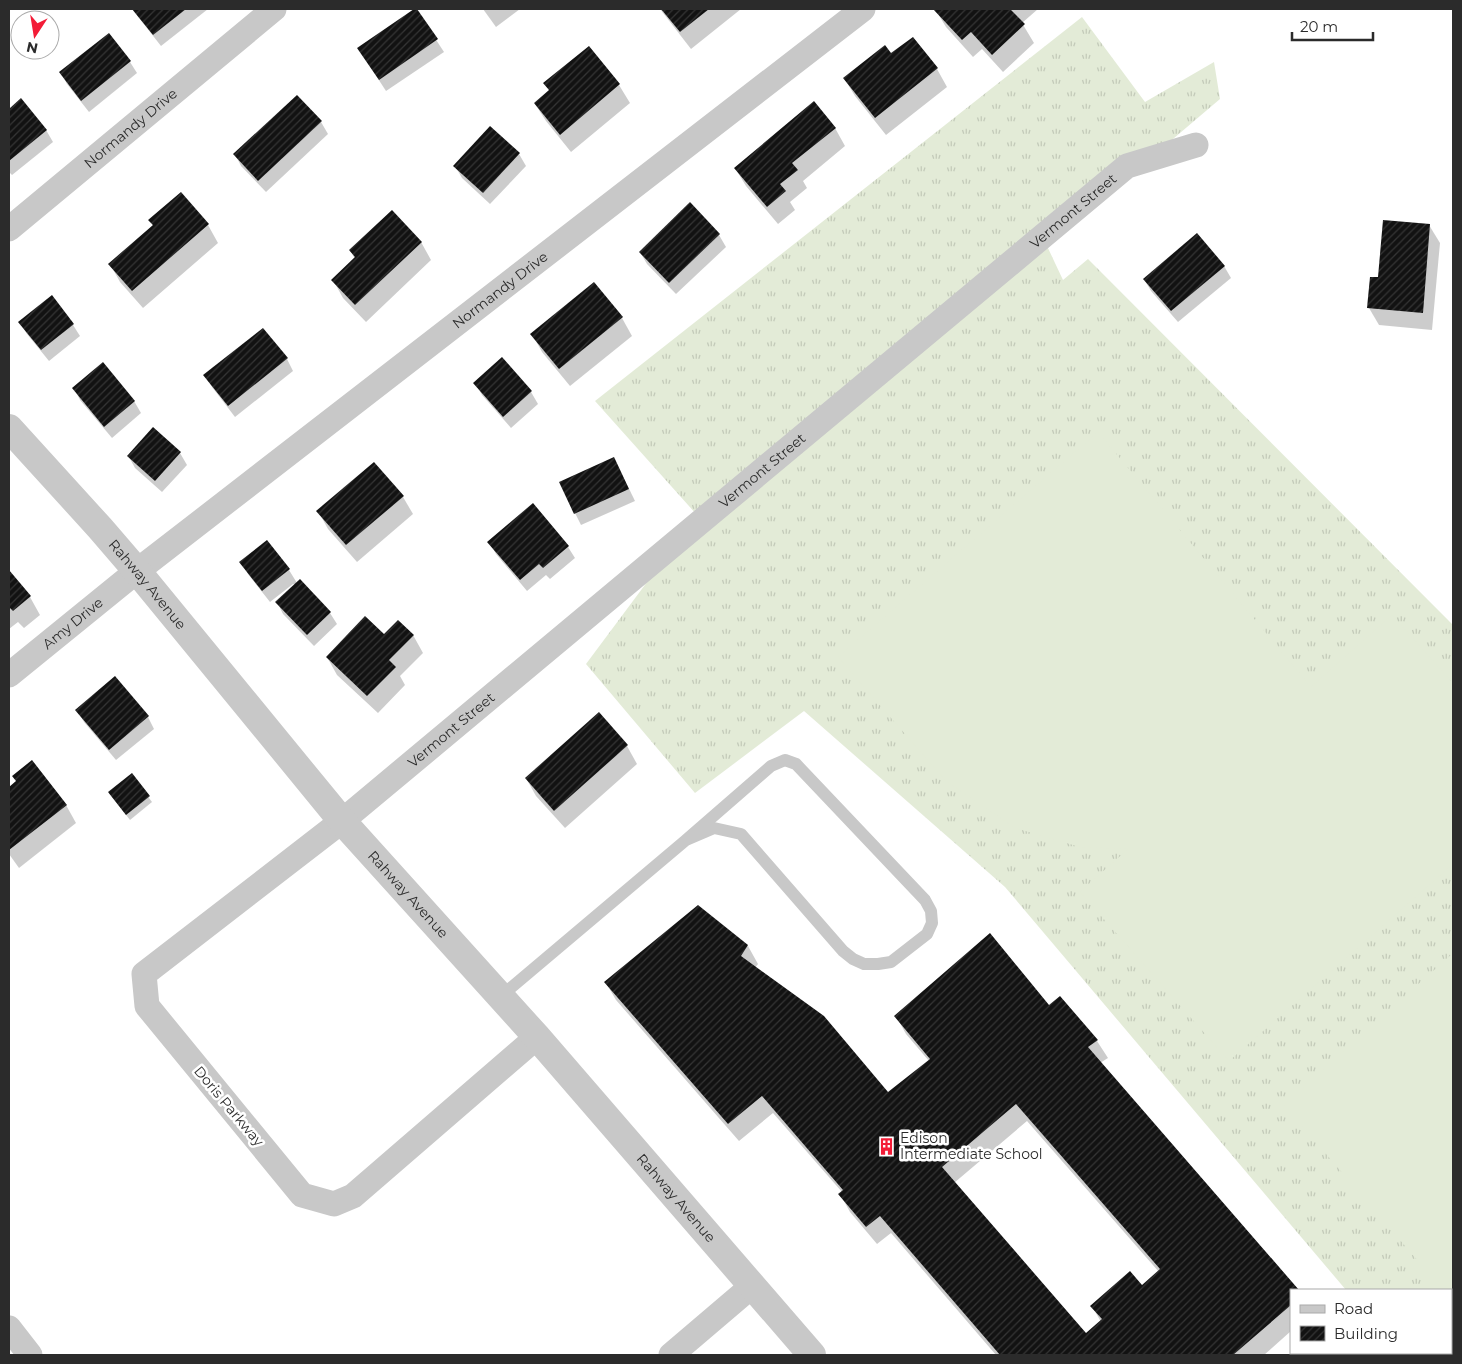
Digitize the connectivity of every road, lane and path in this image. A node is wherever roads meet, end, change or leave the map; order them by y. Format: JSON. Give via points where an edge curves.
{"nodes":[{"id":1,"x":274,"y":9,"type":"edge"},
{"id":2,"x":863,"y":9,"type":"edge"},
{"id":3,"x":1196,"y":146,"type":"dead end"},
{"id":4,"x":9,"y":229,"type":"edge"},
{"id":5,"x":9,"y":428,"type":"edge"},
{"id":6,"x":137,"y":571,"type":"junction"},
{"id":7,"x":9,"y":675,"type":"edge"},
{"id":8,"x":342,"y":821,"type":"junction"},
{"id":9,"x":686,"y":840,"type":"junction"},
{"id":10,"x":500,"y":997,"type":"junction"},
{"id":11,"x":537,"y":1037,"type":"junction"},
{"id":12,"x":752,"y":1286,"type":"junction"},
{"id":13,"x":9,"y":1328,"type":"edge"},
{"id":14,"x":30,"y":1355,"type":"edge"},
{"id":15,"x":670,"y":1355,"type":"edge"},
{"id":16,"x":812,"y":1355,"type":"edge"}],
"edges":[{"from":1,"to":4,"type":"street","name":"Normandy Drive"},
{"from":2,"to":6,"type":"street","name":"Normandy Drive"},
{"from":3,"to":8,"type":"street","name":"Vermont Street","via":[[1127,166]]},
{"from":5,"to":6,"type":"street","name":"Rahway Avenue"},
{"from":6,"to":7,"type":"street","name":"Amy Drive"},
{"from":6,"to":8,"type":"street","name":"Rahway Avenue"},
{"from":8,"to":10,"type":"street","name":"Rahway Avenue"},
{"from":8,"to":11,"type":"street","name":"Doris Parkway","via":[[144,974],[147,1006],[302,1195],[334,1204],[353,1196]]},
{"from":9,"to":9,"type":"lane","via":[[714,828],[741,834],[843,952],[864,964],[891,962],[926,934],[932,923],[931,911],[924,900],[796,764],[785,760],[771,766]]},
{"from":9,"to":10,"type":"lane"},
{"from":10,"to":11,"type":"street","name":"Rahway Avenue"},
{"from":11,"to":12,"type":"street","name":"Rahway Avenue"},
{"from":12,"to":15,"type":"street"},
{"from":12,"to":16,"type":"street","name":"Rahway Avenue"},
{"from":13,"to":14,"type":"street"}]}
